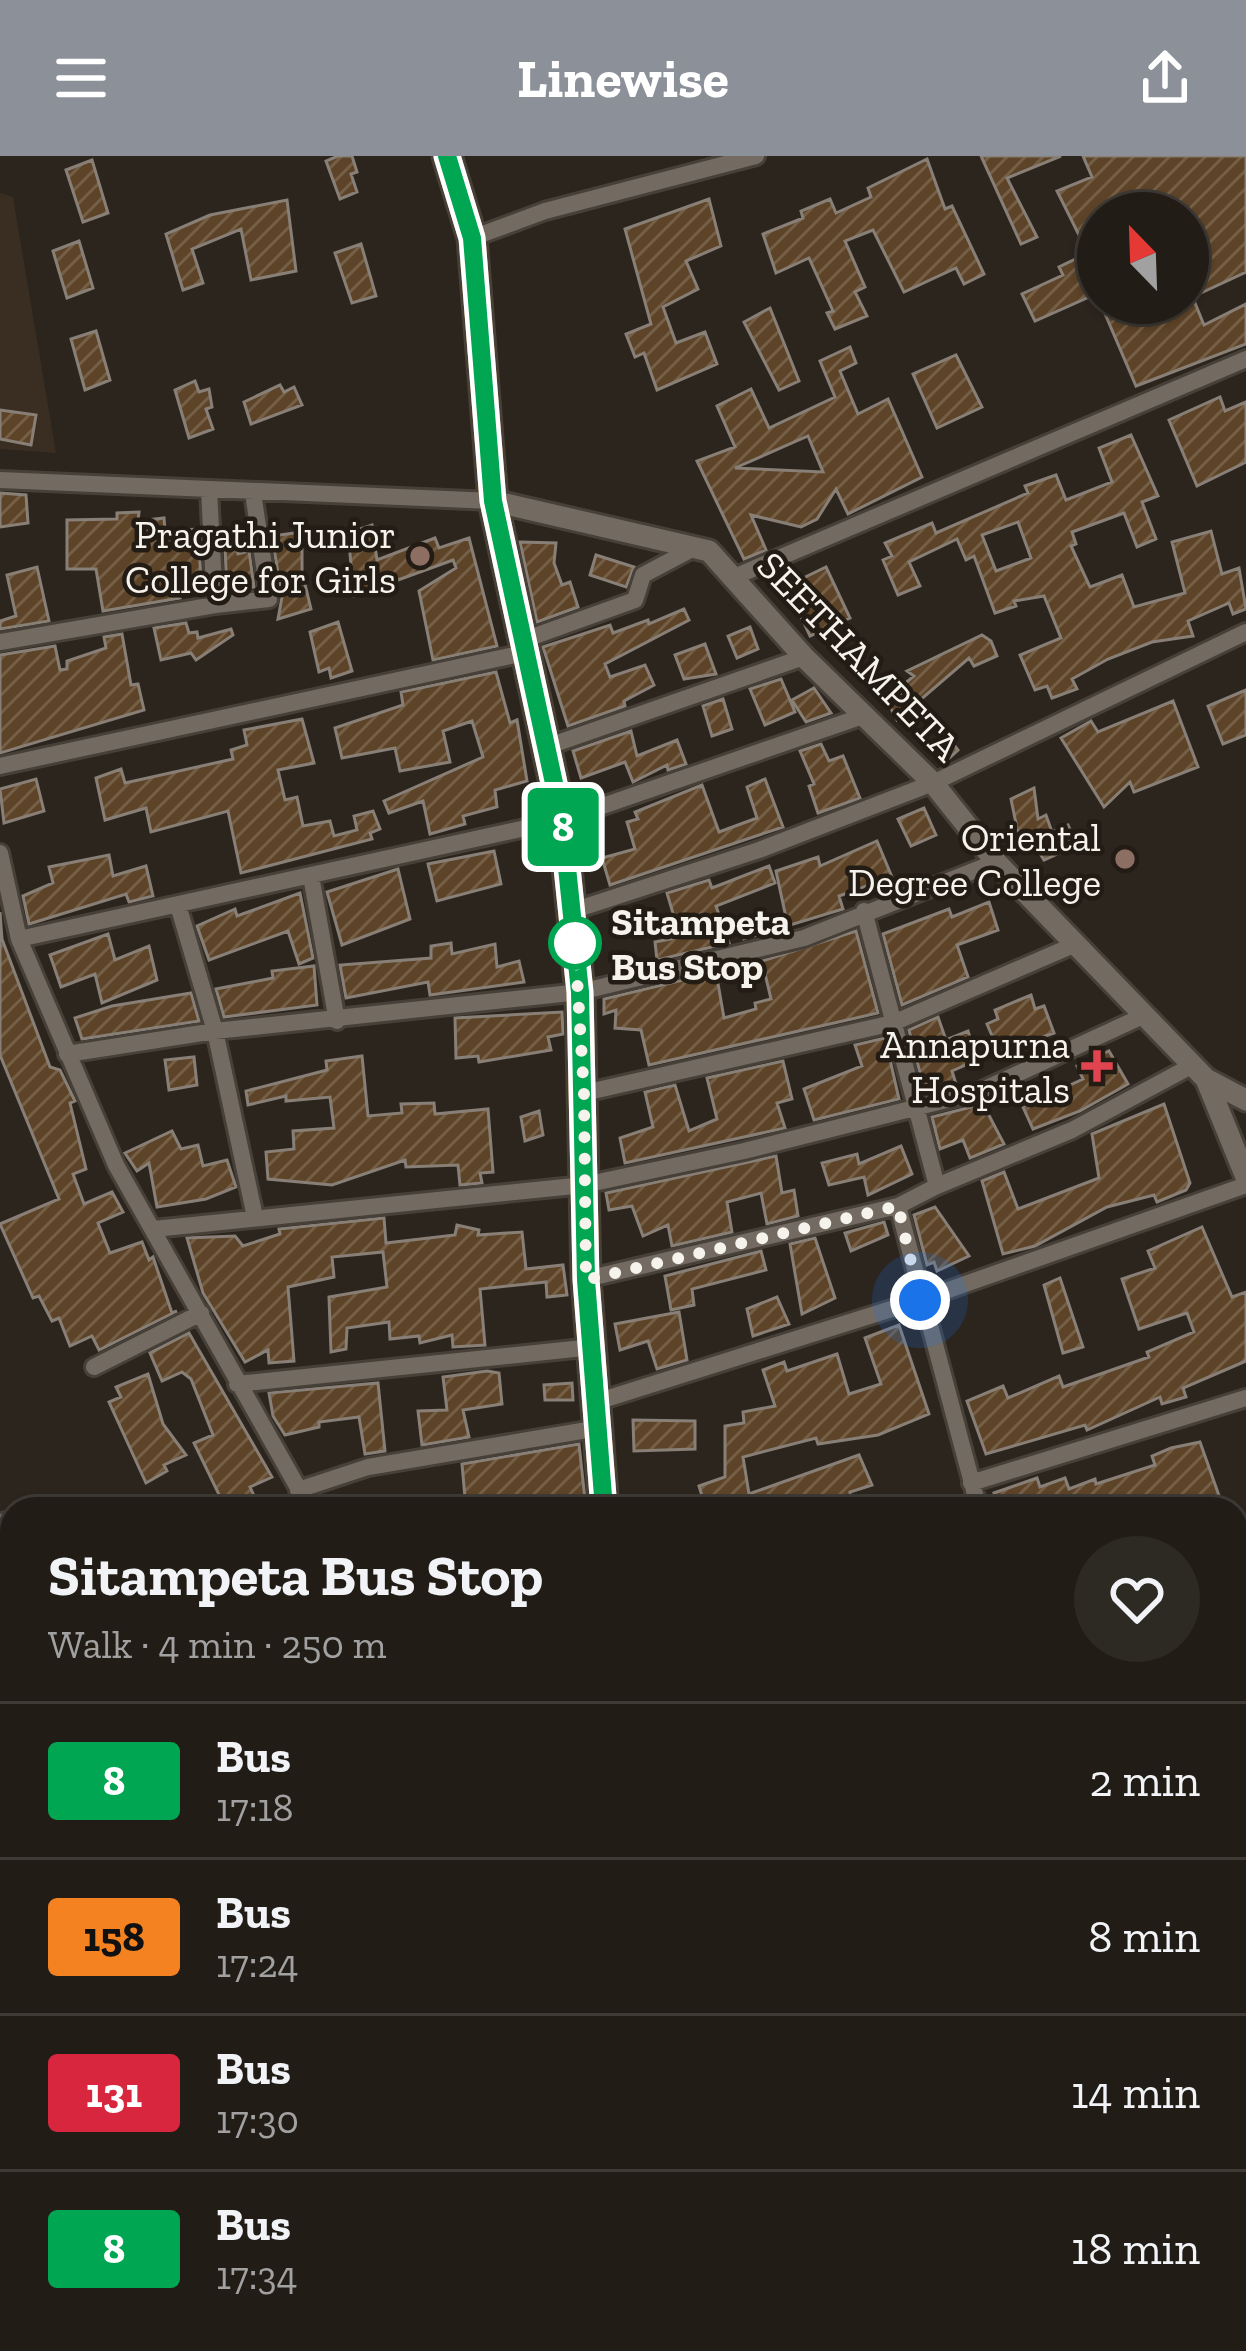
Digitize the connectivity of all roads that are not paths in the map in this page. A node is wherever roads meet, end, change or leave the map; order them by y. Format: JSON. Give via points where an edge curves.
{"nodes":[{"id":1,"x":447,"y":156,"type":"edge"},
{"id":2,"x":757,"y":156,"type":"edge"},
{"id":3,"x":472,"y":238,"type":"junction"},
{"id":4,"x":1246,"y":359,"type":"edge"},
{"id":5,"x":0,"y":480,"type":"edge"},
{"id":6,"x":209,"y":490,"type":"junction"},
{"id":7,"x":253,"y":493,"type":"junction"},
{"id":8,"x":493,"y":501,"type":"junction"},
{"id":9,"x":700,"y":545,"type":"junction"},
{"id":10,"x":734,"y":577,"type":"junction"},
{"id":11,"x":215,"y":605,"type":"junction"},
{"id":12,"x":1246,"y":632,"type":"edge"},
{"id":13,"x":0,"y":642,"type":"edge"},
{"id":14,"x":522,"y":647,"type":"junction"},
{"id":15,"x":804,"y":658,"type":"junction"},
{"id":16,"x":862,"y":716,"type":"junction"},
{"id":17,"x":546,"y":747,"type":"junction"},
{"id":18,"x":0,"y":766,"type":"edge"},
{"id":19,"x":933,"y":783,"type":"junction"},
{"id":20,"x":562,"y":820,"type":"junction"},
{"id":21,"x":0,"y":854,"type":"edge"},
{"id":22,"x":996,"y":862,"type":"junction"},
{"id":23,"x":311,"y":875,"type":"junction"},
{"id":24,"x":178,"y":904,"type":"junction"},
{"id":25,"x":572,"y":911,"type":"junction"},
{"id":26,"x":864,"y":911,"type":"junction"},
{"id":27,"x":19,"y":939,"type":"junction"},
{"id":28,"x":1076,"y":944,"type":"junction"},
{"id":29,"x":580,"y":992,"type":"junction"},
{"id":30,"x":1144,"y":1015,"type":"junction"},
{"id":31,"x":337,"y":1022,"type":"junction"},
{"id":32,"x":893,"y":1023,"type":"junction"},
{"id":33,"x":215,"y":1031,"type":"junction"},
{"id":34,"x":67,"y":1054,"type":"junction"},
{"id":35,"x":1200,"y":1072,"type":"junction"},
{"id":36,"x":584,"y":1094,"type":"junction"},
{"id":37,"x":1246,"y":1100,"type":"edge"},
{"id":38,"x":916,"y":1107,"type":"junction"},
{"id":39,"x":1246,"y":1181,"type":"edge"},
{"id":40,"x":584,"y":1185,"type":"junction"},
{"id":41,"x":937,"y":1186,"type":"junction"},
{"id":42,"x":898,"y":1206,"type":"junction"},
{"id":43,"x":255,"y":1217,"type":"junction"},
{"id":44,"x":154,"y":1228,"type":"junction"},
{"id":45,"x":586,"y":1280,"type":"junction"},
{"id":46,"x":920,"y":1300,"type":"junction"},
{"id":47,"x":201,"y":1313,"type":"junction"},
{"id":48,"x":593,"y":1347,"type":"junction"},
{"id":49,"x":94,"y":1367,"type":"dead end"},
{"id":50,"x":237,"y":1384,"type":"junction"},
{"id":51,"x":1246,"y":1398,"type":"edge"},
{"id":52,"x":597,"y":1415,"type":"junction"},
{"id":53,"x":971,"y":1483,"type":"junction"},
{"id":54,"x":298,"y":1490,"type":"junction"},
{"id":55,"x":302,"y":1497,"type":"edge"},
{"id":56,"x":603,"y":1497,"type":"edge"},
{"id":57,"x":975,"y":1497,"type":"edge"}],
"edges":[{"from":1,"to":3,"type":"main road"},
{"from":2,"to":3,"type":"street"},
{"from":3,"to":8,"type":"main road"},
{"from":4,"to":10,"type":"street"},
{"from":5,"to":6,"type":"street"},
{"from":6,"to":7,"type":"street"},
{"from":6,"to":11,"type":"street"},
{"from":7,"to":8,"type":"street"},
{"from":7,"to":11,"type":"street","via":[[268,599]]},
{"from":8,"to":9,"type":"street","name":"SEETHAMPETA"},
{"from":8,"to":14,"type":"main road"},
{"from":9,"to":10,"type":"street","name":"SEETHAMPETA"},
{"from":9,"to":14,"type":"street","via":[[643,575],[635,600]]},
{"from":10,"to":15,"type":"street","name":"SEETHAMPETA"},
{"from":11,"to":13,"type":"street"},
{"from":12,"to":19,"type":"street"},
{"from":14,"to":17,"type":"main road"},
{"from":14,"to":18,"type":"street"},
{"from":15,"to":16,"type":"street","name":"SEETHAMPETA"},
{"from":15,"to":17,"type":"street"},
{"from":16,"to":19,"type":"street","name":"SEETHAMPETA"},
{"from":16,"to":20,"type":"street"},
{"from":17,"to":20,"type":"main road"},
{"from":19,"to":22,"type":"street","name":"SEETHAMPETA"},
{"from":19,"to":25,"type":"street"},
{"from":20,"to":23,"type":"street"},
{"from":20,"to":25,"type":"main road"},
{"from":21,"to":27,"type":"street"},
{"from":22,"to":26,"type":"street"},
{"from":22,"to":28,"type":"street","name":"SEETHAMPETA"},
{"from":23,"to":24,"type":"street"},
{"from":23,"to":31,"type":"street"},
{"from":24,"to":27,"type":"street"},
{"from":24,"to":33,"type":"street"},
{"from":25,"to":29,"type":"main road"},
{"from":26,"to":29,"type":"street","via":[[805,938]]},
{"from":26,"to":32,"type":"street"},
{"from":27,"to":34,"type":"street"},
{"from":28,"to":30,"type":"street","name":"SEETHAMPETA"},
{"from":28,"to":32,"type":"street"},
{"from":29,"to":31,"type":"street"},
{"from":29,"to":36,"type":"main road"},
{"from":30,"to":35,"type":"street","name":"SEETHAMPETA"},
{"from":30,"to":38,"type":"street","via":[[979,1092]]},
{"from":31,"to":33,"type":"street"},
{"from":32,"to":36,"type":"street"},
{"from":32,"to":38,"type":"street"},
{"from":33,"to":34,"type":"street"},
{"from":33,"to":43,"type":"street"},
{"from":34,"to":44,"type":"street"},
{"from":35,"to":37,"type":"street"},
{"from":35,"to":39,"type":"street"},
{"from":35,"to":41,"type":"street"},
{"from":36,"to":40,"type":"main road"},
{"from":38,"to":40,"type":"street"},
{"from":38,"to":41,"type":"street"},
{"from":39,"to":46,"type":"street"},
{"from":40,"to":43,"type":"street"},
{"from":40,"to":45,"type":"main road"},
{"from":41,"to":42,"type":"street"},
{"from":42,"to":45,"type":"street"},
{"from":42,"to":46,"type":"street"},
{"from":43,"to":44,"type":"street"},
{"from":44,"to":47,"type":"street"},
{"from":45,"to":48,"type":"main road"},
{"from":46,"to":52,"type":"street"},
{"from":46,"to":53,"type":"street"},
{"from":47,"to":49,"type":"street"},
{"from":47,"to":50,"type":"street"},
{"from":48,"to":50,"type":"street"},
{"from":48,"to":52,"type":"main road"},
{"from":50,"to":54,"type":"street"},
{"from":51,"to":53,"type":"street"},
{"from":52,"to":54,"type":"street"},
{"from":52,"to":56,"type":"main road"},
{"from":53,"to":57,"type":"street"},
{"from":54,"to":55,"type":"street"}]}
